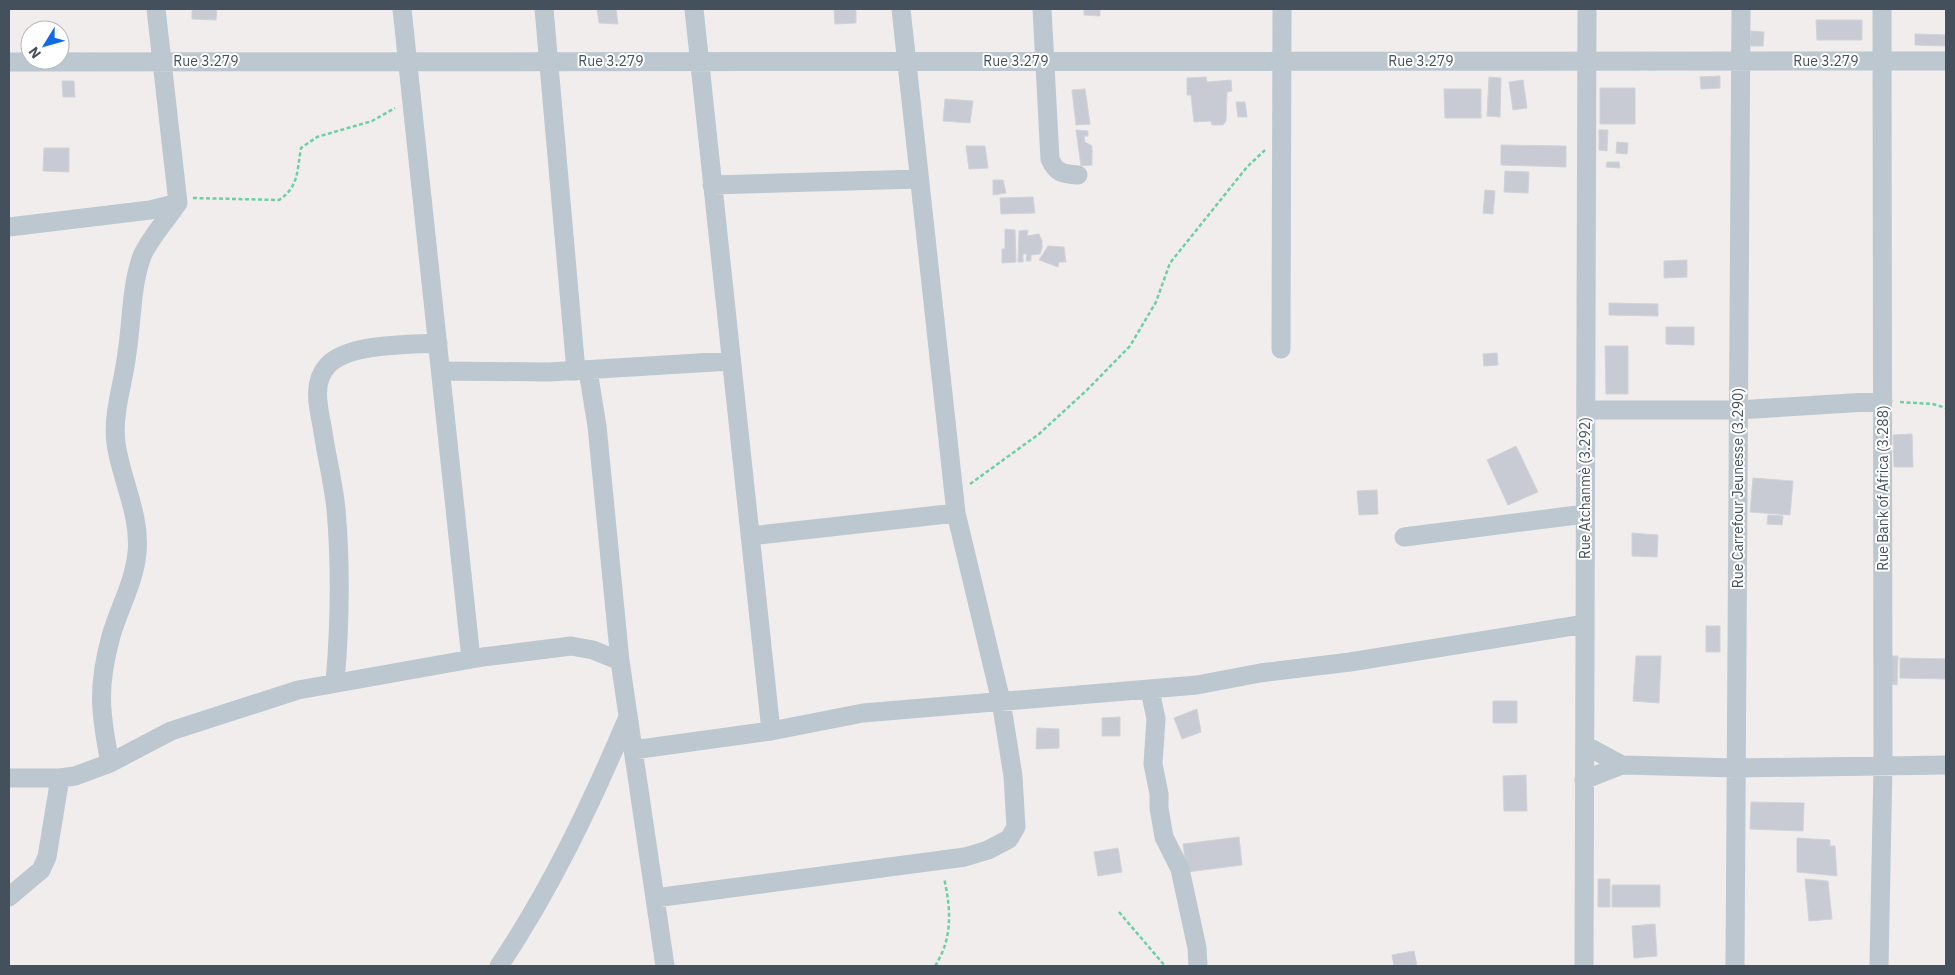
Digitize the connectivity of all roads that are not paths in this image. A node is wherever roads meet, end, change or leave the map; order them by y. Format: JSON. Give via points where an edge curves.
{"nodes":[{"id":1,"x":156,"y":9,"type":"edge"},
{"id":2,"x":402,"y":9,"type":"edge"},
{"id":3,"x":544,"y":9,"type":"edge"},
{"id":4,"x":694,"y":9,"type":"edge"},
{"id":5,"x":901,"y":9,"type":"edge"},
{"id":6,"x":1042,"y":9,"type":"edge"},
{"id":7,"x":1282,"y":9,"type":"edge"},
{"id":8,"x":1587,"y":9,"type":"edge"},
{"id":9,"x":1741,"y":9,"type":"edge"},
{"id":10,"x":1882,"y":9,"type":"edge"},
{"id":11,"x":162,"y":61,"type":"junction"},
{"id":12,"x":408,"y":61,"type":"junction"},
{"id":13,"x":548,"y":61,"type":"junction"},
{"id":14,"x":698,"y":61,"type":"junction"},
{"id":15,"x":905,"y":61,"type":"junction"},
{"id":16,"x":1045,"y":61,"type":"junction"},
{"id":17,"x":1282,"y":61,"type":"junction"},
{"id":18,"x":1587,"y":61,"type":"junction"},
{"id":19,"x":1741,"y":61,"type":"junction"},
{"id":20,"x":1881,"y":61,"type":"junction"},
{"id":21,"x":1946,"y":61,"type":"edge"},
{"id":22,"x":9,"y":62,"type":"edge"},
{"id":23,"x":1078,"y":175,"type":"dead end"},
{"id":24,"x":919,"y":179,"type":"junction"},
{"id":25,"x":712,"y":185,"type":"junction"},
{"id":26,"x":178,"y":203,"type":"junction"},
{"id":27,"x":9,"y":227,"type":"edge"},
{"id":28,"x":438,"y":343,"type":"junction"},
{"id":29,"x":1281,"y":349,"type":"dead end"},
{"id":30,"x":731,"y":361,"type":"junction"},
{"id":31,"x":440,"y":371,"type":"junction"},
{"id":32,"x":582,"y":371,"type":"junction"},
{"id":33,"x":1884,"y":402,"type":"junction"},
{"id":34,"x":1586,"y":410,"type":"junction"},
{"id":35,"x":1738,"y":410,"type":"junction"},
{"id":36,"x":955,"y":504,"type":"junction"},
{"id":37,"x":1585,"y":514,"type":"junction"},
{"id":38,"x":750,"y":536,"type":"junction"},
{"id":39,"x":1404,"y":537,"type":"dead end"},
{"id":40,"x":1585,"y":624,"type":"junction"},
{"id":41,"x":471,"y":659,"type":"junction"},
{"id":42,"x":620,"y":662,"type":"junction"},
{"id":43,"x":336,"y":683,"type":"junction"},
{"id":44,"x":1150,"y":690,"type":"junction"},
{"id":45,"x":1001,"y":701,"type":"junction"},
{"id":46,"x":628,"y":716,"type":"junction"},
{"id":47,"x":771,"y":731,"type":"junction"},
{"id":48,"x":1584,"y":745,"type":"junction"},
{"id":49,"x":634,"y":750,"type":"junction"},
{"id":50,"x":110,"y":763,"type":"junction"},
{"id":51,"x":1622,"y":765,"type":"junction"},
{"id":52,"x":1946,"y":765,"type":"edge"},
{"id":53,"x":1882,"y":766,"type":"junction"},
{"id":54,"x":1736,"y":768,"type":"junction"},
{"id":55,"x":9,"y":778,"type":"edge"},
{"id":56,"x":60,"y":778,"type":"junction"},
{"id":57,"x":1584,"y":780,"type":"junction"},
{"id":58,"x":9,"y":897,"type":"edge"},
{"id":59,"x":655,"y":898,"type":"junction"},
{"id":60,"x":500,"y":966,"type":"edge"},
{"id":61,"x":665,"y":966,"type":"edge"},
{"id":62,"x":1198,"y":966,"type":"edge"},
{"id":63,"x":1584,"y":966,"type":"edge"},
{"id":64,"x":1735,"y":966,"type":"edge"},
{"id":65,"x":1879,"y":966,"type":"edge"}],
"edges":[{"from":1,"to":11,"type":"street"},
{"from":2,"to":12,"type":"street"},
{"from":3,"to":13,"type":"street"},
{"from":4,"to":14,"type":"street"},
{"from":5,"to":15,"type":"street"},
{"from":6,"to":16,"type":"street"},
{"from":7,"to":17,"type":"street"},
{"from":8,"to":18,"type":"street","name":"Rue Atchanmè (3.292)"},
{"from":9,"to":19,"type":"street","name":"Rue Carrefour Jeunesse (3.290)"},
{"from":10,"to":20,"type":"street","name":"Rue Bank of Africa (3.288)"},
{"from":11,"to":12,"type":"street","name":"Rue 3.279"},
{"from":11,"to":22,"type":"street","name":"Rue 3.279"},
{"from":11,"to":26,"type":"street"},
{"from":12,"to":13,"type":"street","name":"Rue 3.279"},
{"from":12,"to":28,"type":"street"},
{"from":13,"to":14,"type":"street","name":"Rue 3.279"},
{"from":13,"to":32,"type":"street"},
{"from":14,"to":15,"type":"street","name":"Rue 3.279"},
{"from":14,"to":25,"type":"street"},
{"from":15,"to":16,"type":"street","name":"Rue 3.279"},
{"from":15,"to":24,"type":"street"},
{"from":16,"to":17,"type":"street","name":"Rue 3.279"},
{"from":16,"to":23,"type":"street","via":[[1050,159],[1054,169]]},
{"from":17,"to":18,"type":"street","name":"Rue 3.279"},
{"from":17,"to":29,"type":"street"},
{"from":18,"to":19,"type":"street","name":"Rue 3.279"},
{"from":18,"to":34,"type":"street","name":"Rue Atchanmè (3.292)"},
{"from":19,"to":20,"type":"street","name":"Rue 3.279"},
{"from":19,"to":35,"type":"street","name":"Rue Carrefour Jeunesse (3.290)"},
{"from":20,"to":21,"type":"street","name":"Rue 3.279"},
{"from":20,"to":33,"type":"street","name":"Rue Bank of Africa (3.288)"},
{"from":24,"to":25,"type":"street"},
{"from":24,"to":36,"type":"street"},
{"from":25,"to":30,"type":"street"},
{"from":26,"to":27,"type":"street","via":[[150,210]]},
{"from":26,"to":50,"type":"street","via":[[143,255],[134,292],[118,412],[116,440],[120,470],[136,520],[137,552],[133,576],[111,635],[102,678],[101,719]]},
{"from":28,"to":31,"type":"street"},
{"from":28,"to":43,"type":"street","via":[[354,351],[327,366],[317,384],[336,507],[340,566]]},
{"from":30,"to":32,"type":"street"},
{"from":30,"to":38,"type":"street"},
{"from":31,"to":32,"type":"street"},
{"from":31,"to":41,"type":"street"},
{"from":32,"to":42,"type":"street","via":[[597,426]]},
{"from":33,"to":35,"type":"street"},
{"from":33,"to":53,"type":"street","name":"Rue Bank of Africa (3.288)"},
{"from":34,"to":35,"type":"street"},
{"from":34,"to":37,"type":"street","name":"Rue Atchanmè (3.292)"},
{"from":35,"to":54,"type":"street","name":"Rue Carrefour Jeunesse (3.290)"},
{"from":36,"to":38,"type":"street"},
{"from":36,"to":45,"type":"street"},
{"from":37,"to":39,"type":"street"},
{"from":37,"to":40,"type":"street","name":"Rue Atchanmè (3.292)"},
{"from":38,"to":47,"type":"street"},
{"from":40,"to":44,"type":"street"},
{"from":40,"to":48,"type":"street","name":"Rue Atchanmè (3.292)"},
{"from":41,"to":42,"type":"street","via":[[571,646],[593,650]]},
{"from":41,"to":43,"type":"street"},
{"from":42,"to":46,"type":"street"},
{"from":43,"to":50,"type":"street","via":[[298,690],[171,731]]},
{"from":44,"to":45,"type":"street"},
{"from":44,"to":62,"type":"street","via":[[1156,719],[1153,764],[1164,837],[1180,869]]},
{"from":45,"to":47,"type":"street","via":[[863,713]]},
{"from":45,"to":59,"type":"street","via":[[1014,776],[1016,827],[1010,839],[988,850],[940,862]]},
{"from":46,"to":49,"type":"street"},
{"from":46,"to":60,"type":"street","via":[[560,866]]},
{"from":47,"to":49,"type":"street"},
{"from":48,"to":51,"type":"street"},
{"from":48,"to":57,"type":"street","name":"Rue Atchanmè (3.292)"},
{"from":49,"to":59,"type":"street"},
{"from":50,"to":56,"type":"street","via":[[76,776]]},
{"from":51,"to":54,"type":"street"},
{"from":51,"to":57,"type":"street"},
{"from":52,"to":53,"type":"street"},
{"from":53,"to":54,"type":"street"},
{"from":53,"to":65,"type":"street","name":"Rue Bank of Africa (3.288)"},
{"from":54,"to":64,"type":"street","name":"Rue Carrefour Jeunesse (3.290)"},
{"from":55,"to":56,"type":"street"},
{"from":56,"to":58,"type":"street","via":[[47,857],[41,870]]},
{"from":57,"to":63,"type":"street","name":"Rue Atchanmè (3.292)"},
{"from":59,"to":61,"type":"street"}]}
